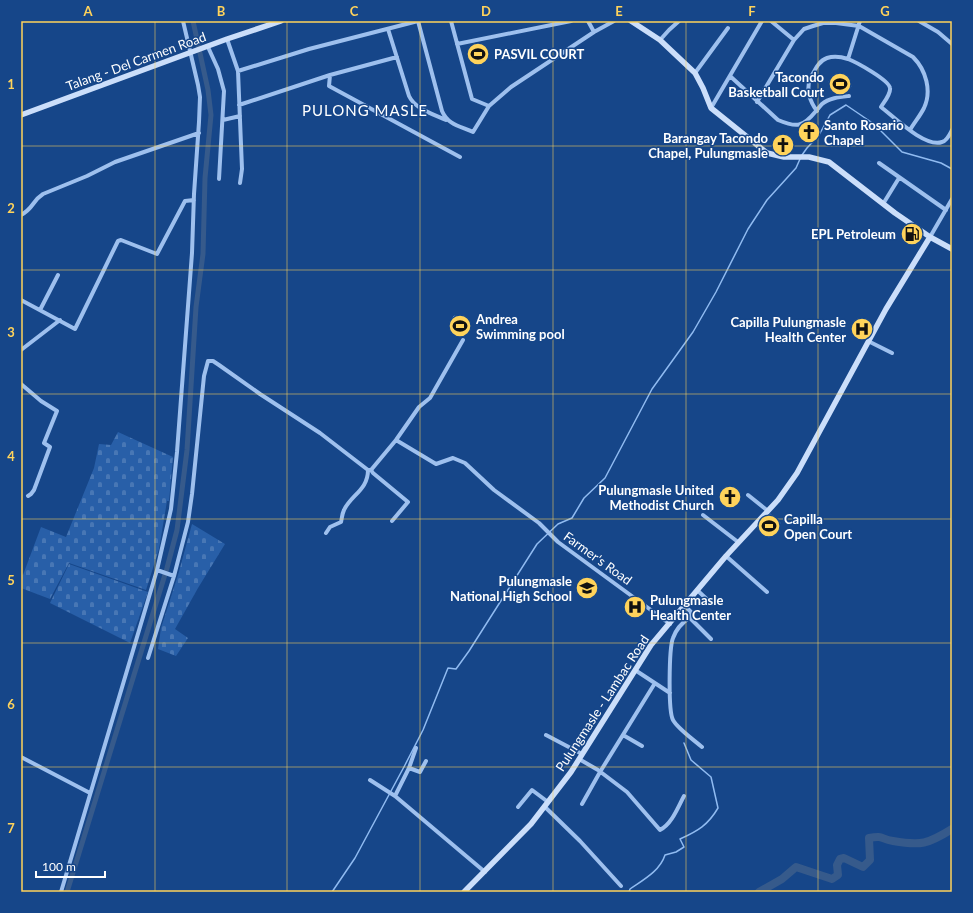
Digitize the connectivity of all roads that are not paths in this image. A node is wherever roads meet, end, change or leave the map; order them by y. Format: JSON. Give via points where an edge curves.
{"nodes":[{"id":1,"x":182,"y":21,"type":"edge"},
{"id":2,"x":281,"y":21,"type":"edge"},
{"id":3,"x":418,"y":21,"type":"edge"},
{"id":4,"x":451,"y":21,"type":"edge"},
{"id":5,"x":571,"y":21,"type":"edge"},
{"id":6,"x":588,"y":21,"type":"edge"},
{"id":7,"x":614,"y":21,"type":"edge"},
{"id":8,"x":631,"y":21,"type":"edge"},
{"id":9,"x":679,"y":21,"type":"edge"},
{"id":10,"x":762,"y":21,"type":"edge"},
{"id":11,"x":771,"y":21,"type":"edge"},
{"id":12,"x":919,"y":21,"type":"edge"},
{"id":13,"x":860,"y":23,"type":"edge"},
{"id":14,"x":728,"y":28,"type":"dead end"},
{"id":15,"x":388,"y":29,"type":"junction"},
{"id":16,"x":594,"y":32,"type":"junction"},
{"id":17,"x":227,"y":39,"type":"junction"},
{"id":18,"x":660,"y":40,"type":"junction"},
{"id":19,"x":794,"y":40,"type":"junction"},
{"id":20,"x":457,"y":44,"type":"junction"},
{"id":21,"x":952,"y":44,"type":"edge"},
{"id":22,"x":205,"y":48,"type":"junction"},
{"id":23,"x":193,"y":53,"type":"junction"},
{"id":24,"x":397,"y":57,"type":"junction"},
{"id":25,"x":848,"y":60,"type":"junction"},
{"id":26,"x":238,"y":71,"type":"junction"},
{"id":27,"x":695,"y":72,"type":"junction"},
{"id":28,"x":330,"y":75,"type":"junction"},
{"id":29,"x":730,"y":76,"type":"junction"},
{"id":30,"x":849,"y":96,"type":"dead end"},
{"id":31,"x":757,"y":102,"type":"junction"},
{"id":32,"x":239,"y":105,"type":"junction"},
{"id":33,"x":489,"y":106,"type":"junction"},
{"id":34,"x":711,"y":108,"type":"junction"},
{"id":35,"x":817,"y":111,"type":"junction"},
{"id":36,"x":21,"y":115,"type":"edge"},
{"id":37,"x":240,"y":116,"type":"junction"},
{"id":38,"x":223,"y":120,"type":"junction"},
{"id":39,"x":449,"y":122,"type":"junction"},
{"id":40,"x":910,"y":130,"type":"junction"},
{"id":41,"x":952,"y":130,"type":"edge"},
{"id":42,"x":199,"y":133,"type":"junction"},
{"id":43,"x":460,"y":157,"type":"dead end"},
{"id":44,"x":879,"y":163,"type":"dead end"},
{"id":45,"x":899,"y":178,"type":"junction"},
{"id":46,"x":219,"y":179,"type":"dead end"},
{"id":47,"x":240,"y":183,"type":"dead end"},
{"id":48,"x":952,"y":199,"type":"edge"},
{"id":49,"x":194,"y":200,"type":"junction"},
{"id":50,"x":883,"y":204,"type":"junction"},
{"id":51,"x":946,"y":210,"type":"junction"},
{"id":52,"x":21,"y":214,"type":"edge"},
{"id":53,"x":930,"y":237,"type":"junction"},
{"id":54,"x":952,"y":249,"type":"edge"},
{"id":55,"x":58,"y":275,"type":"dead end"},
{"id":56,"x":21,"y":300,"type":"edge"},
{"id":57,"x":40,"y":310,"type":"junction"},
{"id":58,"x":60,"y":320,"type":"junction"},
{"id":59,"x":463,"y":340,"type":"dead end"},
{"id":60,"x":868,"y":341,"type":"junction"},
{"id":61,"x":21,"y":350,"type":"edge"},
{"id":62,"x":892,"y":353,"type":"dead end"},
{"id":63,"x":21,"y":384,"type":"edge"},
{"id":64,"x":396,"y":440,"type":"junction"},
{"id":65,"x":370,"y":470,"type":"junction"},
{"id":66,"x":748,"y":495,"type":"dead end"},
{"id":67,"x":28,"y":496,"type":"dead end"},
{"id":68,"x":768,"y":511,"type":"junction"},
{"id":69,"x":703,"y":515,"type":"dead end"},
{"id":70,"x":392,"y":521,"type":"dead end"},
{"id":71,"x":326,"y":533,"type":"dead end"},
{"id":72,"x":738,"y":542,"type":"junction"},
{"id":73,"x":726,"y":556,"type":"junction"},
{"id":74,"x":159,"y":571,"type":"junction"},
{"id":75,"x":172,"y":575,"type":"junction"},
{"id":76,"x":697,"y":590,"type":"junction"},
{"id":77,"x":767,"y":592,"type":"dead end"},
{"id":78,"x":712,"y":604,"type":"dead end"},
{"id":79,"x":684,"y":605,"type":"junction"},
{"id":80,"x":690,"y":617,"type":"junction"},
{"id":81,"x":670,"y":624,"type":"junction"},
{"id":82,"x":711,"y":639,"type":"dead end"},
{"id":83,"x":148,"y":658,"type":"dead end"},
{"id":84,"x":635,"y":670,"type":"junction"},
{"id":85,"x":655,"y":683,"type":"junction"},
{"id":86,"x":670,"y":693,"type":"junction"},
{"id":87,"x":623,"y":734,"type":"junction"},
{"id":88,"x":546,"y":735,"type":"dead end"},
{"id":89,"x":642,"y":746,"type":"dead end"},
{"id":90,"x":702,"y":747,"type":"dead end"},
{"id":91,"x":416,"y":748,"type":"dead end"},
{"id":92,"x":21,"y":757,"type":"edge"},
{"id":93,"x":580,"y":757,"type":"junction"},
{"id":94,"x":426,"y":761,"type":"dead end"},
{"id":95,"x":409,"y":768,"type":"junction"},
{"id":96,"x":600,"y":772,"type":"junction"},
{"id":97,"x":370,"y":780,"type":"dead end"},
{"id":98,"x":90,"y":793,"type":"junction"},
{"id":99,"x":394,"y":795,"type":"junction"},
{"id":100,"x":684,"y":796,"type":"dead end"},
{"id":101,"x":547,"y":804,"type":"junction"},
{"id":102,"x":582,"y":804,"type":"dead end"},
{"id":103,"x":518,"y":807,"type":"dead end"},
{"id":104,"x":485,"y":872,"type":"junction"},
{"id":105,"x":621,"y":886,"type":"dead end"},
{"id":106,"x":61,"y":892,"type":"edge"},
{"id":107,"x":464,"y":892,"type":"edge"}],
"edges":[{"from":1,"to":23,"type":"street"},
{"from":2,"to":17,"type":"street","name":"Talang - Del Carmen Road"},
{"from":3,"to":15,"type":"street"},
{"from":3,"to":39,"type":"street","via":[[442,111]]},
{"from":4,"to":20,"type":"street"},
{"from":5,"to":20,"type":"street"},
{"from":6,"to":16,"type":"street"},
{"from":7,"to":16,"type":"street"},
{"from":8,"to":18,"type":"street"},
{"from":9,"to":18,"type":"street"},
{"from":10,"to":29,"type":"street"},
{"from":11,"to":19,"type":"street"},
{"from":12,"to":21,"type":"street"},
{"from":13,"to":19,"type":"street","via":[[823,23],[804,29]]},
{"from":13,"to":25,"type":"street"},
{"from":13,"to":40,"type":"street","via":[[913,57],[924,71],[928,89],[927,99]]},
{"from":14,"to":27,"type":"street"},
{"from":15,"to":24,"type":"street"},
{"from":15,"to":26,"type":"street","via":[[309,49]]},
{"from":16,"to":33,"type":"street","via":[[511,87]]},
{"from":17,"to":22,"type":"street","name":"Talang - Del Carmen Road"},
{"from":17,"to":26,"type":"street"},
{"from":18,"to":27,"type":"street"},
{"from":19,"to":31,"type":"street"},
{"from":20,"to":33,"type":"street","via":[[472,99]]},
{"from":22,"to":23,"type":"street","name":"Talang - Del Carmen Road"},
{"from":22,"to":38,"type":"street","via":[[218,69],[224,91]]},
{"from":23,"to":36,"type":"street","name":"Talang - Del Carmen Road"},
{"from":23,"to":42,"type":"street","via":[[200,97]]},
{"from":24,"to":28,"type":"street"},
{"from":24,"to":39,"type":"street","via":[[412,102]]},
{"from":25,"to":35,"type":"street","via":[[828,57],[818,66],[809,83],[810,100]]},
{"from":25,"to":40,"type":"street","via":[[888,83],[889,93],[881,107]]},
{"from":26,"to":32,"type":"street"},
{"from":27,"to":34,"type":"street"},
{"from":28,"to":32,"type":"street"},
{"from":28,"to":43,"type":"street","via":[[329,86]]},
{"from":29,"to":31,"type":"street"},
{"from":29,"to":34,"type":"street"},
{"from":30,"to":35,"type":"street","via":[[834,98],[822,104]]},
{"from":31,"to":35,"type":"street","via":[[778,120],[796,126],[806,123]]},
{"from":32,"to":37,"type":"street"},
{"from":33,"to":39,"type":"street","via":[[473,132]]},
{"from":34,"to":50,"type":"street","via":[[767,153],[784,157],[809,157],[829,162]]},
{"from":37,"to":38,"type":"street"},
{"from":37,"to":47,"type":"street"},
{"from":38,"to":46,"type":"street"},
{"from":40,"to":41,"type":"street","via":[[921,138],[936,143],[946,140]]},
{"from":42,"to":49,"type":"street"},
{"from":42,"to":52,"type":"street","via":[[115,162],[43,194],[30,209]]},
{"from":44,"to":45,"type":"street"},
{"from":45,"to":50,"type":"street"},
{"from":45,"to":51,"type":"street"},
{"from":48,"to":51,"type":"street"},
{"from":49,"to":58,"type":"street","via":[[185,201],[157,254],[118,241],[75,328]]},
{"from":49,"to":74,"type":"street","via":[[174,483]]},
{"from":50,"to":53,"type":"street"},
{"from":51,"to":53,"type":"street"},
{"from":53,"to":54,"type":"street"},
{"from":53,"to":60,"type":"street","name":"Pulungmasle - Lambac Road"},
{"from":55,"to":57,"type":"street"},
{"from":56,"to":57,"type":"street"},
{"from":57,"to":58,"type":"street"},
{"from":58,"to":61,"type":"street"},
{"from":59,"to":64,"type":"street","via":[[430,398],[419,407]]},
{"from":60,"to":62,"type":"street"},
{"from":60,"to":68,"type":"street","name":"Pulungmasle - Lambac Road","via":[[797,473]]},
{"from":63,"to":67,"type":"street","via":[[57,411],[44,443],[50,447],[34,490]]},
{"from":64,"to":65,"type":"street"},
{"from":64,"to":81,"type":"street","name":"Farmer's Road","via":[[436,464],[453,458],[466,463],[494,490],[539,523],[552,537]]},
{"from":65,"to":70,"type":"street","via":[[408,502]]},
{"from":65,"to":71,"type":"street","via":[[366,483],[344,510],[341,522],[330,527]]},
{"from":65,"to":75,"type":"street","via":[[213,361],[208,361],[203,384],[188,522]]},
{"from":66,"to":68,"type":"street"},
{"from":68,"to":72,"type":"street","name":"Pulungmasle - Lambac Road"},
{"from":69,"to":72,"type":"street"},
{"from":72,"to":73,"type":"street","name":"Pulungmasle - Lambac Road"},
{"from":73,"to":76,"type":"street","name":"Pulungmasle - Lambac Road"},
{"from":73,"to":77,"type":"street"},
{"from":74,"to":75,"type":"street"},
{"from":74,"to":98,"type":"street"},
{"from":75,"to":83,"type":"street"},
{"from":76,"to":78,"type":"street"},
{"from":76,"to":79,"type":"street","name":"Pulungmasle - Lambac Road"},
{"from":79,"to":80,"type":"street","via":[[691,612]]},
{"from":79,"to":81,"type":"street","name":"Pulungmasle - Lambac Road"},
{"from":80,"to":82,"type":"street"},
{"from":80,"to":86,"type":"street","via":[[684,621],[673,638]]},
{"from":81,"to":84,"type":"street","name":"Pulungmasle - Lambac Road","via":[[651,645]]},
{"from":84,"to":85,"type":"street"},
{"from":84,"to":93,"type":"street","name":"Pulungmasle - Lambac Road"},
{"from":85,"to":86,"type":"street"},
{"from":85,"to":87,"type":"street"},
{"from":86,"to":90,"type":"street","via":[[670,711],[674,722]]},
{"from":87,"to":89,"type":"street"},
{"from":87,"to":96,"type":"street"},
{"from":88,"to":93,"type":"street"},
{"from":91,"to":95,"type":"street"},
{"from":92,"to":98,"type":"street"},
{"from":93,"to":96,"type":"street"},
{"from":93,"to":101,"type":"street","name":"Pulungmasle - Lambac Road"},
{"from":94,"to":95,"type":"street","via":[[420,772]]},
{"from":95,"to":99,"type":"street"},
{"from":96,"to":100,"type":"street","via":[[627,792],[660,830],[672,817]]},
{"from":96,"to":102,"type":"street"},
{"from":97,"to":99,"type":"street"},
{"from":98,"to":106,"type":"street"},
{"from":99,"to":104,"type":"street"},
{"from":101,"to":103,"type":"street","via":[[532,790]]},
{"from":101,"to":104,"type":"street","name":"Pulungmasle - Lambac Road"},
{"from":101,"to":105,"type":"street"},
{"from":104,"to":107,"type":"street","name":"Pulungmasle - Lambac Road"}]}
